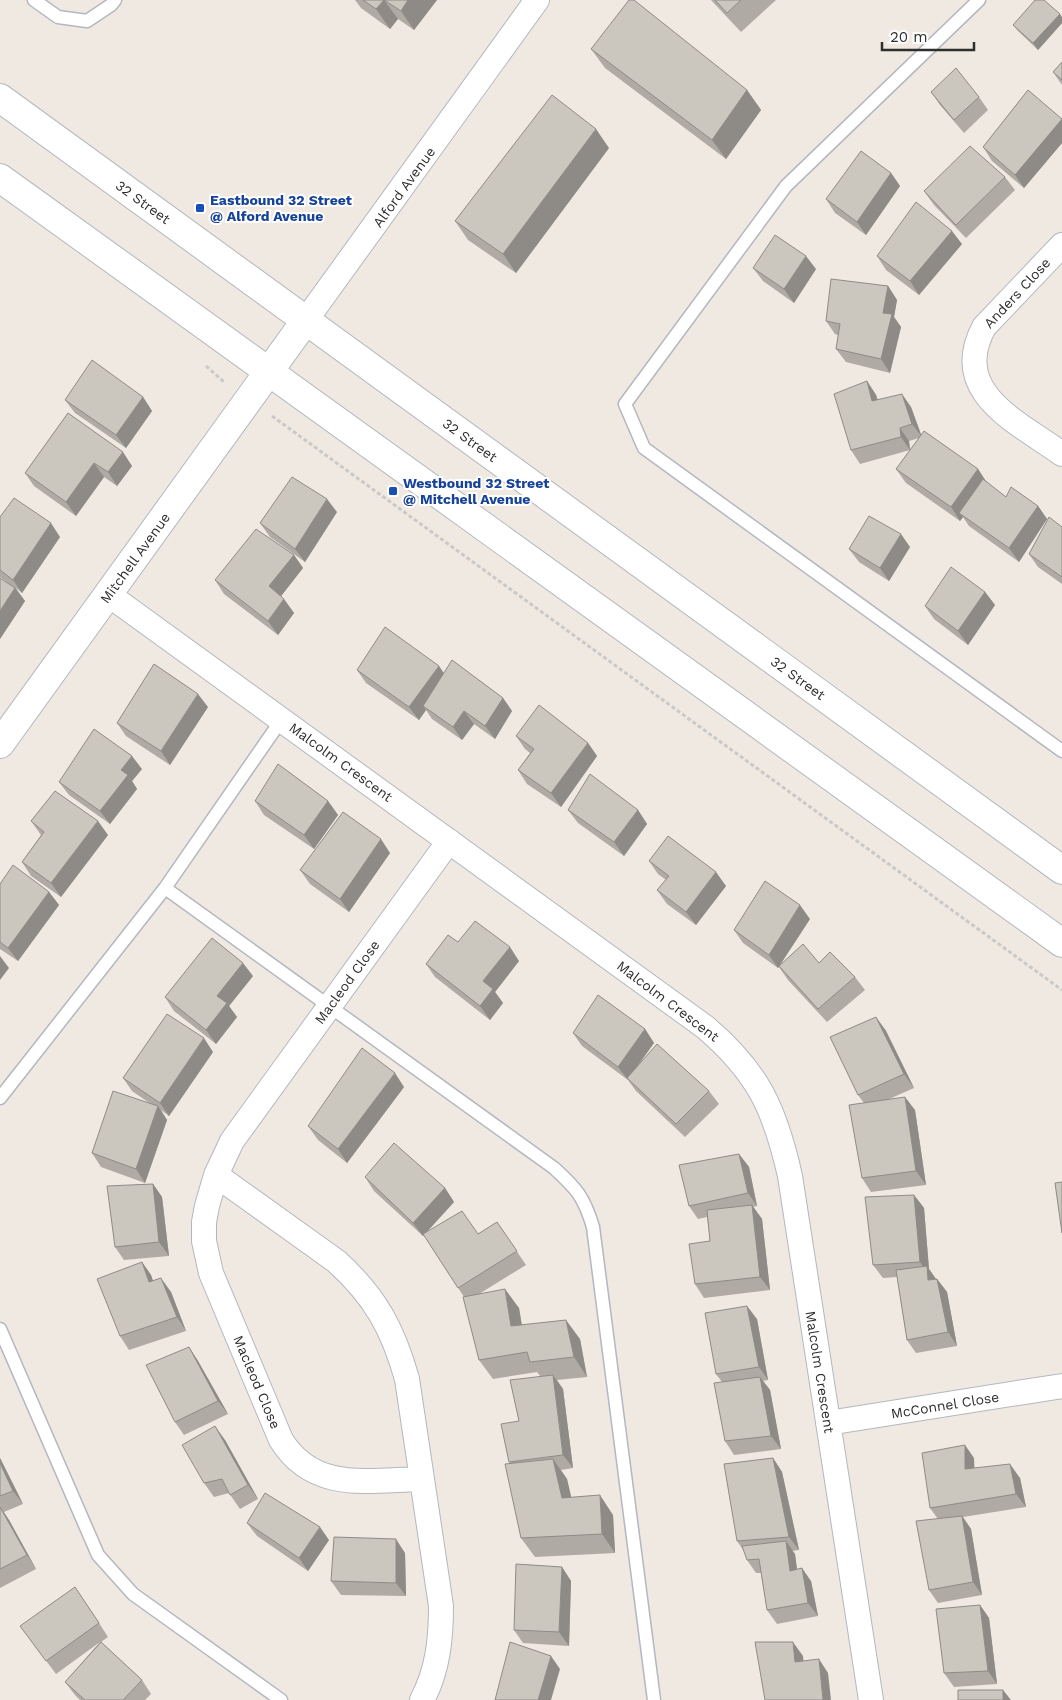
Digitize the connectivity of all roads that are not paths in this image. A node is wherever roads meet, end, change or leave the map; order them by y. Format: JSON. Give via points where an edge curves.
{"nodes":[{"id":1,"x":34,"y":0,"type":"edge"},
{"id":2,"x":115,"y":0,"type":"edge"},
{"id":3,"x":537,"y":0,"type":"edge"},
{"id":4,"x":978,"y":0,"type":"edge"},
{"id":5,"x":0,"y":98,"type":"edge"},
{"id":6,"x":0,"y":178,"type":"edge"},
{"id":7,"x":1062,"y":244,"type":"edge"},
{"id":8,"x":306,"y":320,"type":"junction"},
{"id":9,"x":268,"y":372,"type":"junction"},
{"id":10,"x":1062,"y":454,"type":"edge"},
{"id":11,"x":109,"y":595,"type":"junction"},
{"id":12,"x":282,"y":719,"type":"junction"},
{"id":13,"x":0,"y":744,"type":"edge"},
{"id":14,"x":1062,"y":751,"type":"edge"},
{"id":15,"x":449,"y":841,"type":"junction"},
{"id":16,"x":1062,"y":870,"type":"edge"},
{"id":17,"x":165,"y":888,"type":"junction"},
{"id":18,"x":1062,"y":943,"type":"edge"},
{"id":19,"x":329,"y":1006,"type":"junction"},
{"id":20,"x":0,"y":1098,"type":"edge"},
{"id":21,"x":216,"y":1175,"type":"junction"},
{"id":22,"x":0,"y":1329,"type":"edge"},
{"id":23,"x":1062,"y":1386,"type":"edge"},
{"id":24,"x":828,"y":1423,"type":"junction"},
{"id":25,"x":422,"y":1479,"type":"junction"},
{"id":26,"x":281,"y":1700,"type":"edge"},
{"id":27,"x":422,"y":1700,"type":"edge"},
{"id":28,"x":654,"y":1700,"type":"edge"},
{"id":29,"x":871,"y":1700,"type":"edge"}],
"edges":[{"from":1,"to":2,"type":"lane","via":[[58,17],[87,21]]},
{"from":3,"to":8,"type":"street","name":"Alford Avenue"},
{"from":4,"to":14,"type":"lane","via":[[786,186],[625,404],[644,448]]},
{"from":5,"to":8,"type":"main road","name":"32 Street"},
{"from":6,"to":9,"type":"main road"},
{"from":7,"to":10,"type":"street","name":"Anders Close","via":[[984,327],[976,341],[974,362],[985,396]]},
{"from":8,"to":9,"type":"main road","name":"Alford Avenue"},
{"from":8,"to":16,"type":"main road","name":"32 Street"},
{"from":9,"to":11,"type":"main road","name":"Mitchell Avenue"},
{"from":9,"to":18,"type":"main road"},
{"from":11,"to":12,"type":"street","name":"Malcolm Crescent"},
{"from":11,"to":13,"type":"main road","name":"Mitchell Avenue"},
{"from":12,"to":15,"type":"street","name":"Malcolm Crescent"},
{"from":12,"to":17,"type":"lane"},
{"from":15,"to":19,"type":"street","name":"Macleod Close"},
{"from":15,"to":24,"type":"street","name":"Malcolm Crescent","via":[[705,1027],[738,1058],[764,1093],[790,1176]]},
{"from":17,"to":19,"type":"lane"},
{"from":17,"to":20,"type":"lane"},
{"from":19,"to":21,"type":"street","name":"Macleod Close","via":[[232,1141]]},
{"from":19,"to":28,"type":"lane","via":[[554,1168],[586,1202],[593,1227]]},
{"from":21,"to":25,"type":"street","via":[[336,1260],[372,1299],[385,1319],[407,1379]]},
{"from":21,"to":25,"type":"street","name":"Macleod Close","via":[[204,1222],[206,1257],[287,1450],[308,1469],[324,1477],[338,1480]]},
{"from":22,"to":26,"type":"lane","via":[[98,1555],[133,1594]]},
{"from":23,"to":24,"type":"street","name":"McConnel Close"},
{"from":24,"to":29,"type":"street","name":"Malcolm Crescent"},
{"from":25,"to":27,"type":"street","via":[[441,1606],[440,1646]]}]}
